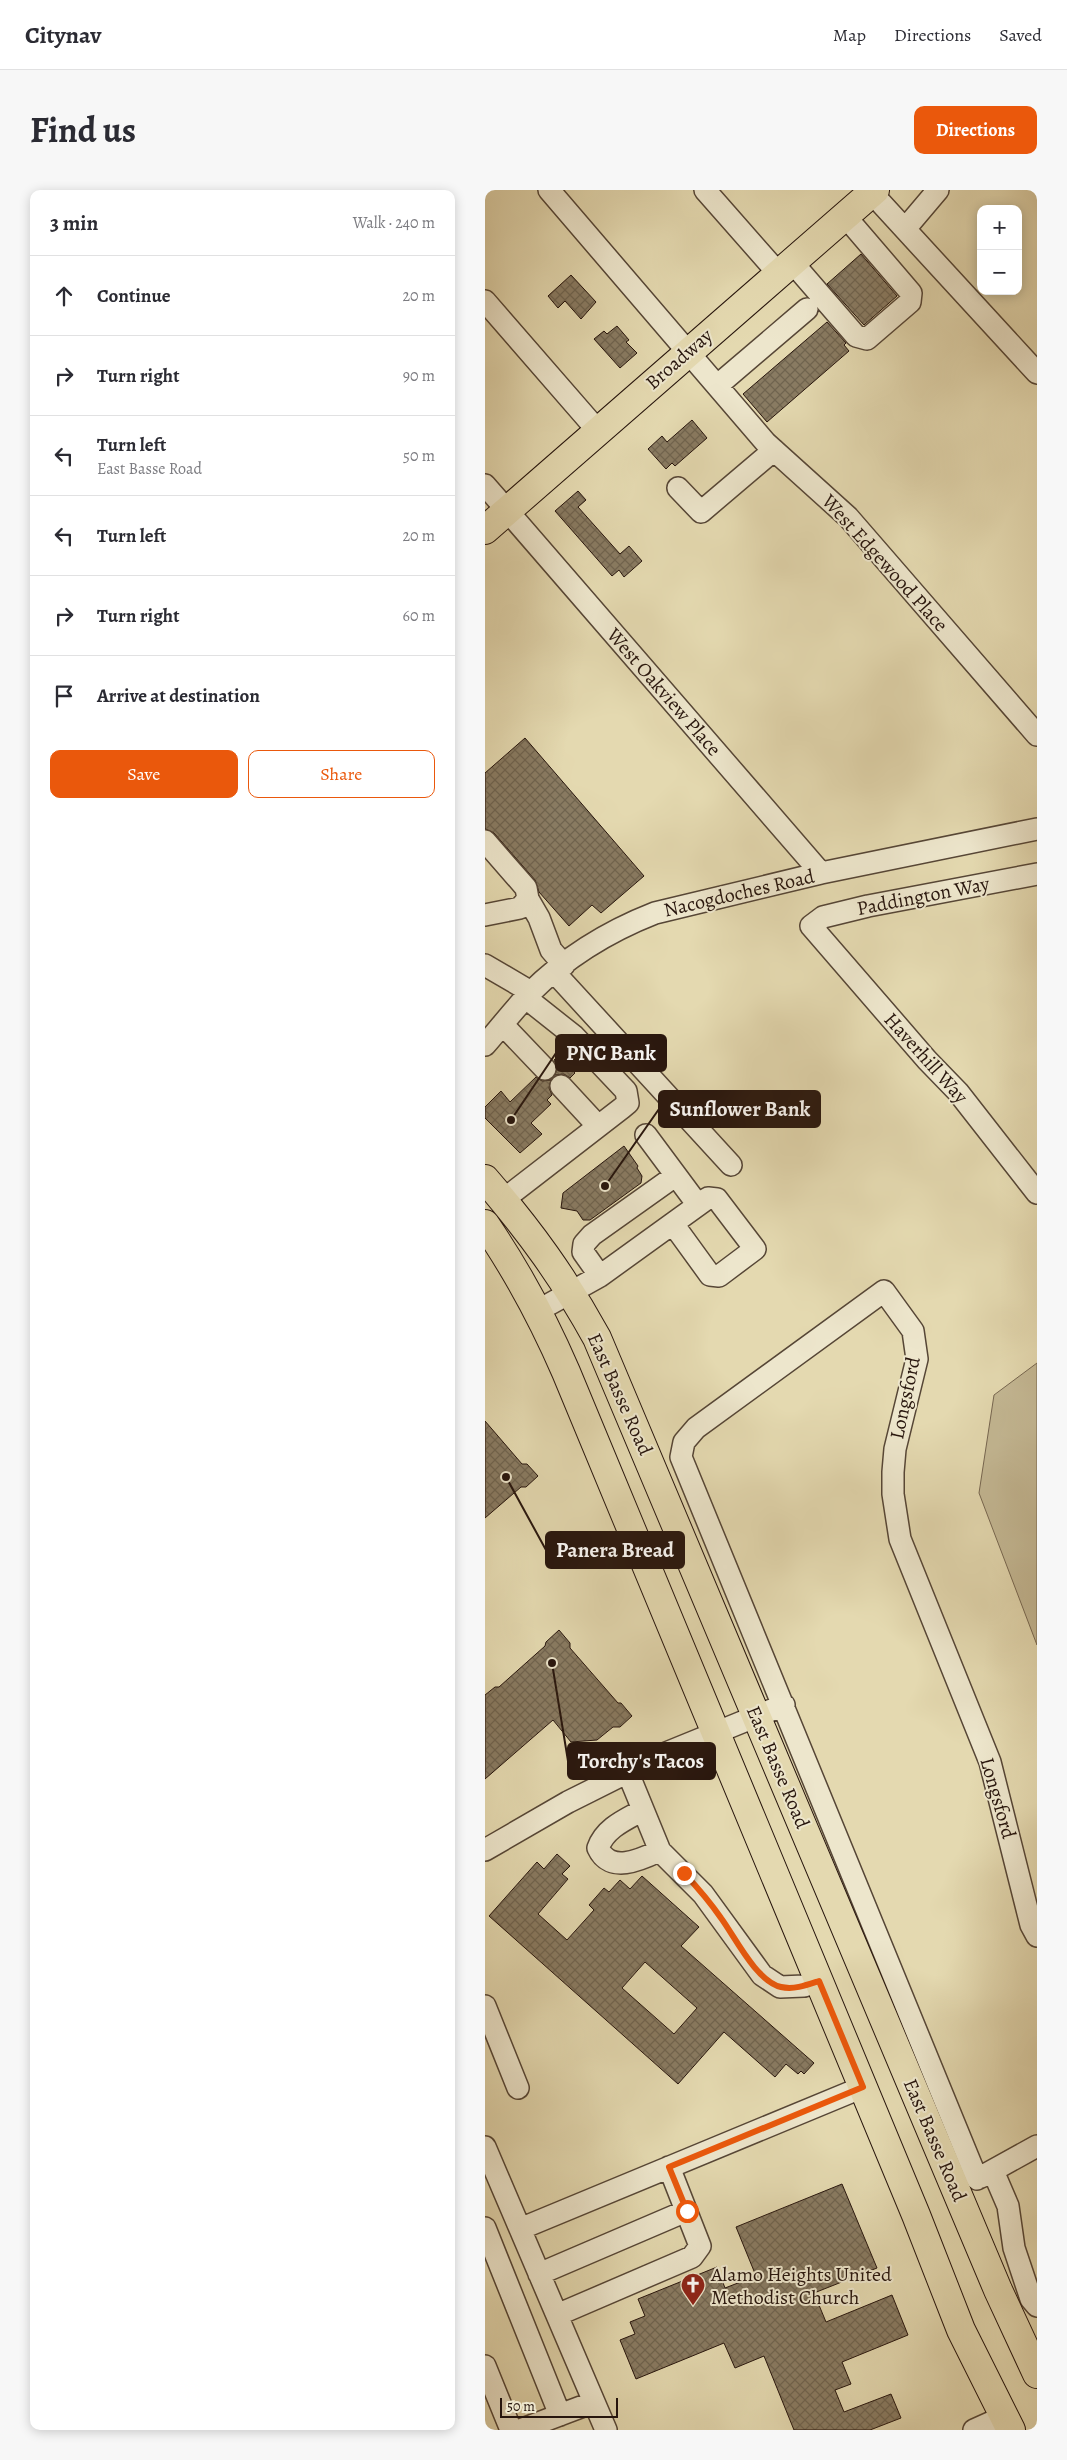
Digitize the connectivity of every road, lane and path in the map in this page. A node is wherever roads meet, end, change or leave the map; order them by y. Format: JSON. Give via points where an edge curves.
{"nodes":[{"id":1,"x":549,"y":190,"type":"edge"},
{"id":2,"x":705,"y":190,"type":"edge"},
{"id":3,"x":938,"y":190,"type":"edge"},
{"id":4,"x":872,"y":191,"type":"edge"},
{"id":5,"x":845,"y":216,"type":"junction"},
{"id":6,"x":905,"y":229,"type":"junction"},
{"id":7,"x":785,"y":268,"type":"junction"},
{"id":8,"x":485,"y":301,"type":"edge"},
{"id":9,"x":807,"y":309,"type":"dead end"},
{"id":10,"x":689,"y":350,"type":"junction"},
{"id":11,"x":1037,"y":373,"type":"edge"},
{"id":12,"x":718,"y":385,"type":"junction"},
{"id":13,"x":598,"y":431,"type":"junction"},
{"id":14,"x":774,"y":450,"type":"junction"},
{"id":15,"x":485,"y":485,"type":"edge"},
{"id":16,"x":678,"y":488,"type":"dead end"},
{"id":17,"x":507,"y":511,"type":"junction"},
{"id":18,"x":485,"y":530,"type":"edge"},
{"id":19,"x":1037,"y":735,"type":"edge"},
{"id":20,"x":1037,"y":829,"type":"edge"},
{"id":21,"x":485,"y":841,"type":"edge"},
{"id":22,"x":821,"y":873,"type":"junction"},
{"id":23,"x":1037,"y":874,"type":"edge"},
{"id":24,"x":528,"y":899,"type":"junction"},
{"id":25,"x":485,"y":915,"type":"edge"},
{"id":26,"x":811,"y":926,"type":"joint"},
{"id":27,"x":485,"y":965,"type":"edge"},
{"id":28,"x":560,"y":969,"type":"junction"},
{"id":29,"x":529,"y":995,"type":"junction"},
{"id":30,"x":503,"y":1025,"type":"junction"},
{"id":31,"x":485,"y":1045,"type":"edge"},
{"id":32,"x":545,"y":1069,"type":"dead end"},
{"id":33,"x":561,"y":1086,"type":"dead end"},
{"id":34,"x":598,"y":1126,"type":"junction"},
{"id":35,"x":645,"y":1135,"type":"dead end"},
{"id":36,"x":731,"y":1165,"type":"dead end"},
{"id":37,"x":675,"y":1176,"type":"junction"},
{"id":38,"x":485,"y":1179,"type":"edge"},
{"id":39,"x":1037,"y":1193,"type":"edge"},
{"id":40,"x":503,"y":1200,"type":"junction"},
{"id":41,"x":698,"y":1205,"type":"junction"},
{"id":42,"x":485,"y":1224,"type":"edge"},
{"id":43,"x":673,"y":1224,"type":"junction"},
{"id":44,"x":600,"y":1276,"type":"junction"},
{"id":45,"x":572,"y":1292,"type":"junction"},
{"id":46,"x":539,"y":1310,"type":"junction"},
{"id":47,"x":784,"y":1705,"type":"junction"},
{"id":48,"x":756,"y":1716,"type":"junction"},
{"id":49,"x":716,"y":1732,"type":"junction"},
{"id":50,"x":628,"y":1773,"type":"junction"},
{"id":51,"x":643,"y":1810,"type":"junction"},
{"id":52,"x":485,"y":1850,"type":"edge"},
{"id":53,"x":659,"y":1851,"type":"junction"},
{"id":54,"x":1037,"y":1936,"type":"edge"},
{"id":55,"x":819,"y":1981,"type":"junction"},
{"id":56,"x":485,"y":2006,"type":"edge"},
{"id":57,"x":863,"y":2087,"type":"junction"},
{"id":58,"x":518,"y":2088,"type":"dead end"},
{"id":59,"x":1037,"y":2146,"type":"edge"},
{"id":60,"x":488,"y":2160,"type":"edge"},
{"id":61,"x":669,"y":2167,"type":"junction"},
{"id":62,"x":975,"y":2179,"type":"junction"},
{"id":63,"x":687,"y":2211,"type":"junction"},
{"id":64,"x":485,"y":2228,"type":"edge"},
{"id":65,"x":520,"y":2229,"type":"junction"},
{"id":66,"x":539,"y":2274,"type":"junction"},
{"id":67,"x":1037,"y":2306,"type":"edge"},
{"id":68,"x":557,"y":2315,"type":"junction"},
{"id":69,"x":485,"y":2366,"type":"edge"},
{"id":70,"x":1037,"y":2374,"type":"edge"},
{"id":71,"x":594,"y":2402,"type":"junction"},
{"id":72,"x":560,"y":2415,"type":"junction"},
{"id":73,"x":1007,"y":2423,"type":"edge"},
{"id":74,"x":511,"y":2430,"type":"edge"},
{"id":75,"x":520,"y":2430,"type":"edge"},
{"id":76,"x":606,"y":2430,"type":"edge"},
{"id":77,"x":974,"y":2430,"type":"edge"}],
"edges":[{"from":1,"to":10,"type":"street","name":"West Edgewood Place"},
{"from":2,"to":7,"type":"street"},
{"from":3,"to":6,"type":"street"},
{"from":4,"to":5,"type":"main road","name":"Broadway"},
{"from":4,"to":6,"type":"street"},
{"from":5,"to":7,"type":"main road","name":"Broadway"},
{"from":5,"to":7,"type":"street","via":[[911,294],[910,302],[867,339],[856,336]]},
{"from":6,"to":11,"type":"street"},
{"from":7,"to":10,"type":"main road","name":"Broadway"},
{"from":8,"to":13,"type":"street"},
{"from":9,"to":12,"type":"street"},
{"from":10,"to":12,"type":"street","name":"West Edgewood Place"},
{"from":10,"to":13,"type":"main road","name":"Broadway"},
{"from":12,"to":14,"type":"street","name":"West Edgewood Place"},
{"from":13,"to":17,"type":"main road","name":"Broadway"},
{"from":14,"to":16,"type":"street","via":[[701,512]]},
{"from":14,"to":19,"type":"street","name":"West Edgewood Place","via":[[848,517]]},
{"from":15,"to":17,"type":"street","name":"West Oakview Place"},
{"from":17,"to":18,"type":"main road","name":"Broadway"},
{"from":17,"to":22,"type":"street","name":"West Oakview Place"},
{"from":20,"to":22,"type":"street","name":"Nacogdoches Road"},
{"from":21,"to":24,"type":"street","via":[[526,888]]},
{"from":22,"to":28,"type":"street","name":"Nacogdoches Road","via":[[655,913],[604,936]]},
{"from":23,"to":26,"type":"street","name":"Paddington Way","via":[[868,906],[823,917]]},
{"from":24,"to":25,"type":"street","via":[[520,908]]},
{"from":24,"to":28,"type":"street"},
{"from":26,"to":39,"type":"street","name":"Haverhill Way","via":[[958,1092]]},
{"from":27,"to":29,"type":"street"},
{"from":28,"to":29,"type":"street","name":"Nacogdoches Road"},
{"from":28,"to":36,"type":"street"},
{"from":29,"to":30,"type":"street","name":"Nacogdoches Road"},
{"from":29,"to":34,"type":"street","via":[[574,1036],[626,1091],[628,1102]]},
{"from":30,"to":31,"type":"street","name":"Nacogdoches Road"},
{"from":30,"to":32,"type":"street"},
{"from":33,"to":34,"type":"street"},
{"from":34,"to":40,"type":"street"},
{"from":35,"to":37,"type":"street"},
{"from":37,"to":41,"type":"street"},
{"from":37,"to":44,"type":"street","via":[[592,1235],[585,1244],[583,1252]]},
{"from":38,"to":40,"type":"main road","name":"East Basse Road"},
{"from":40,"to":45,"type":"main road","name":"East Basse Road"},
{"from":41,"to":43,"type":"street"},
{"from":41,"to":43,"type":"street","via":[[708,1198],[717,1199],[755,1249],[719,1276],[710,1275]]},
{"from":42,"to":46,"type":"main road","name":"East Basse Road"},
{"from":43,"to":44,"type":"street"},
{"from":44,"to":45,"type":"street"},
{"from":45,"to":46,"type":"street"},
{"from":45,"to":48,"type":"main road","name":"East Basse Road","via":[[597,1338]]},
{"from":46,"to":49,"type":"main road","name":"East Basse Road"},
{"from":47,"to":48,"type":"street"},
{"from":47,"to":54,"type":"street","name":"Longsford","via":[[685,1469],[681,1450],[696,1428],[884,1291],[913,1331],[917,1359],[895,1449],[893,1502],[900,1539],[990,1762],[1031,1925]]},
{"from":47,"to":62,"type":"street","name":"Longsford"},
{"from":48,"to":49,"type":"street"},
{"from":48,"to":62,"type":"main road","name":"East Basse Road"},
{"from":49,"to":50,"type":"street"},
{"from":49,"to":55,"type":"main road","name":"East Basse Road"},
{"from":50,"to":51,"type":"street"},
{"from":50,"to":52,"type":"street","via":[[568,1802]]},
{"from":51,"to":53,"type":"street"},
{"from":51,"to":53,"type":"street","via":[[615,1826],[601,1838],[598,1848],[602,1857],[611,1862],[628,1863]]},
{"from":53,"to":55,"type":"street","via":[[703,1894],[762,1975],[780,1987],[792,1988]]},
{"from":55,"to":57,"type":"main road","name":"East Basse Road"},
{"from":56,"to":58,"type":"street"},
{"from":57,"to":61,"type":"street"},
{"from":57,"to":73,"type":"main road","name":"East Basse Road","via":[[961,2330]]},
{"from":59,"to":62,"type":"street"},
{"from":60,"to":65,"type":"street"},
{"from":61,"to":63,"type":"street"},
{"from":61,"to":65,"type":"street"},
{"from":62,"to":67,"type":"street","name":"Longsford","via":[[1008,2206],[1014,2248],[1031,2299]]},
{"from":62,"to":70,"type":"main road","name":"East Basse Road"},
{"from":63,"to":66,"type":"street"},
{"from":63,"to":68,"type":"street","via":[[700,2246],[692,2257]]},
{"from":64,"to":72,"type":"street"},
{"from":65,"to":66,"type":"street"},
{"from":66,"to":68,"type":"street"},
{"from":68,"to":71,"type":"street"},
{"from":69,"to":74,"type":"street"},
{"from":71,"to":72,"type":"street"},
{"from":71,"to":76,"type":"street"},
{"from":72,"to":75,"type":"street"},
{"from":73,"to":77,"type":"street"}]}
